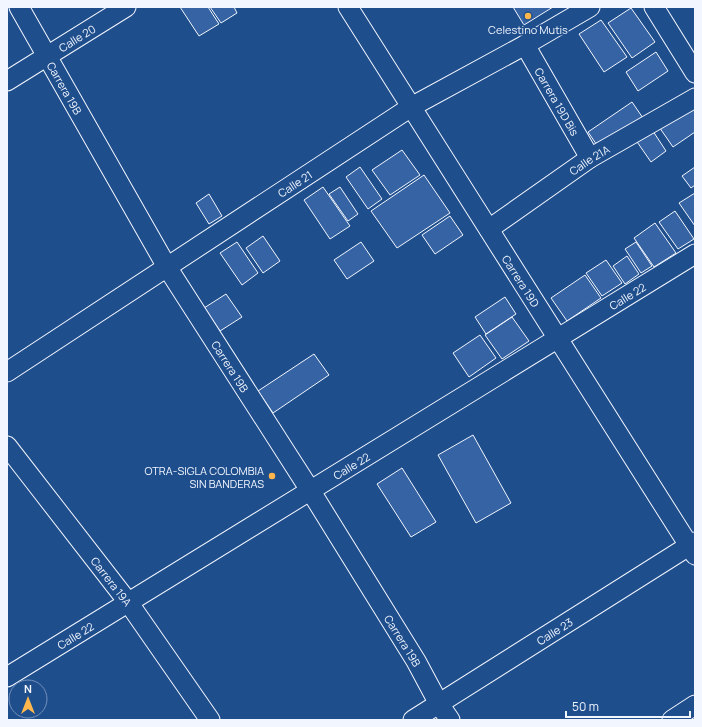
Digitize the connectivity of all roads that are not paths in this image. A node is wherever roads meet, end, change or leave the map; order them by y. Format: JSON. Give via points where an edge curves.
{"nodes":[{"id":1,"x":19,"y":7,"type":"edge"},
{"id":2,"x":126,"y":7,"type":"edge"},
{"id":3,"x":348,"y":7,"type":"edge"},
{"id":4,"x":590,"y":7,"type":"edge"},
{"id":5,"x":654,"y":7,"type":"edge"},
{"id":6,"x":525,"y":45,"type":"junction"},
{"id":7,"x":48,"y":56,"type":"junction"},
{"id":8,"x":695,"y":73,"type":"edge"},
{"id":9,"x":7,"y":81,"type":"edge"},
{"id":10,"x":695,"y":98,"type":"edge"},
{"id":11,"x":411,"y":107,"type":"junction"},
{"id":12,"x":590,"y":158,"type":"junction"},
{"id":13,"x":489,"y":229,"type":"junction"},
{"id":14,"x":695,"y":254,"type":"edge"},
{"id":15,"x":167,"y":267,"type":"junction"},
{"id":16,"x":558,"y":338,"type":"junction"},
{"id":17,"x":7,"y":372,"type":"edge"},
{"id":18,"x":7,"y":446,"type":"edge"},
{"id":19,"x":310,"y":490,"type":"junction"},
{"id":20,"x":693,"y":548,"type":"edge"},
{"id":21,"x":128,"y":602,"type":"junction"},
{"id":22,"x":7,"y":677,"type":"edge"},
{"id":23,"x":439,"y":704,"type":"junction"},
{"id":24,"x":695,"y":705,"type":"edge"},
{"id":25,"x":210,"y":720,"type":"edge"},
{"id":26,"x":413,"y":720,"type":"edge"},
{"id":27,"x":450,"y":720,"type":"edge"},
{"id":28,"x":672,"y":720,"type":"edge"}],
"edges":[{"from":1,"to":7,"type":"street","name":"Carrera 19B"},
{"from":2,"to":7,"type":"street","name":"Calle 20"},
{"from":3,"to":11,"type":"street","name":"Carrera 19D"},
{"from":4,"to":6,"type":"street","name":"Calle 21"},
{"from":5,"to":8,"type":"street"},
{"from":6,"to":11,"type":"street","name":"Calle 21"},
{"from":6,"to":12,"type":"street","name":"Carrera 19D Bis"},
{"from":7,"to":9,"type":"street","name":"Calle 20"},
{"from":7,"to":15,"type":"street","name":"Carrera 19B"},
{"from":10,"to":12,"type":"street","name":"Calle 21A"},
{"from":11,"to":13,"type":"street","name":"Carrera 19D"},
{"from":11,"to":15,"type":"street","name":"Calle 21"},
{"from":12,"to":13,"type":"street","name":"Calle 21A"},
{"from":13,"to":16,"type":"street","name":"Carrera 19D"},
{"from":14,"to":16,"type":"street","name":"Calle 22"},
{"from":15,"to":17,"type":"street","name":"Calle 21"},
{"from":15,"to":19,"type":"street","name":"Carrera 19B"},
{"from":16,"to":19,"type":"street","name":"Calle 22"},
{"from":16,"to":20,"type":"street","name":"Carrera 19D"},
{"from":18,"to":21,"type":"street","name":"Carrera 19A"},
{"from":19,"to":21,"type":"street","name":"Calle 22"},
{"from":19,"to":23,"type":"street","name":"Carrera 19B","via":[[416,661]]},
{"from":20,"to":23,"type":"street","name":"Calle 23"},
{"from":21,"to":22,"type":"street","name":"Calle 22"},
{"from":21,"to":25,"type":"street","name":"Carrera 19A"},
{"from":23,"to":26,"type":"street","name":"Calle 23"},
{"from":23,"to":27,"type":"street","name":"Carrera 19B"},
{"from":24,"to":28,"type":"street"}]}
